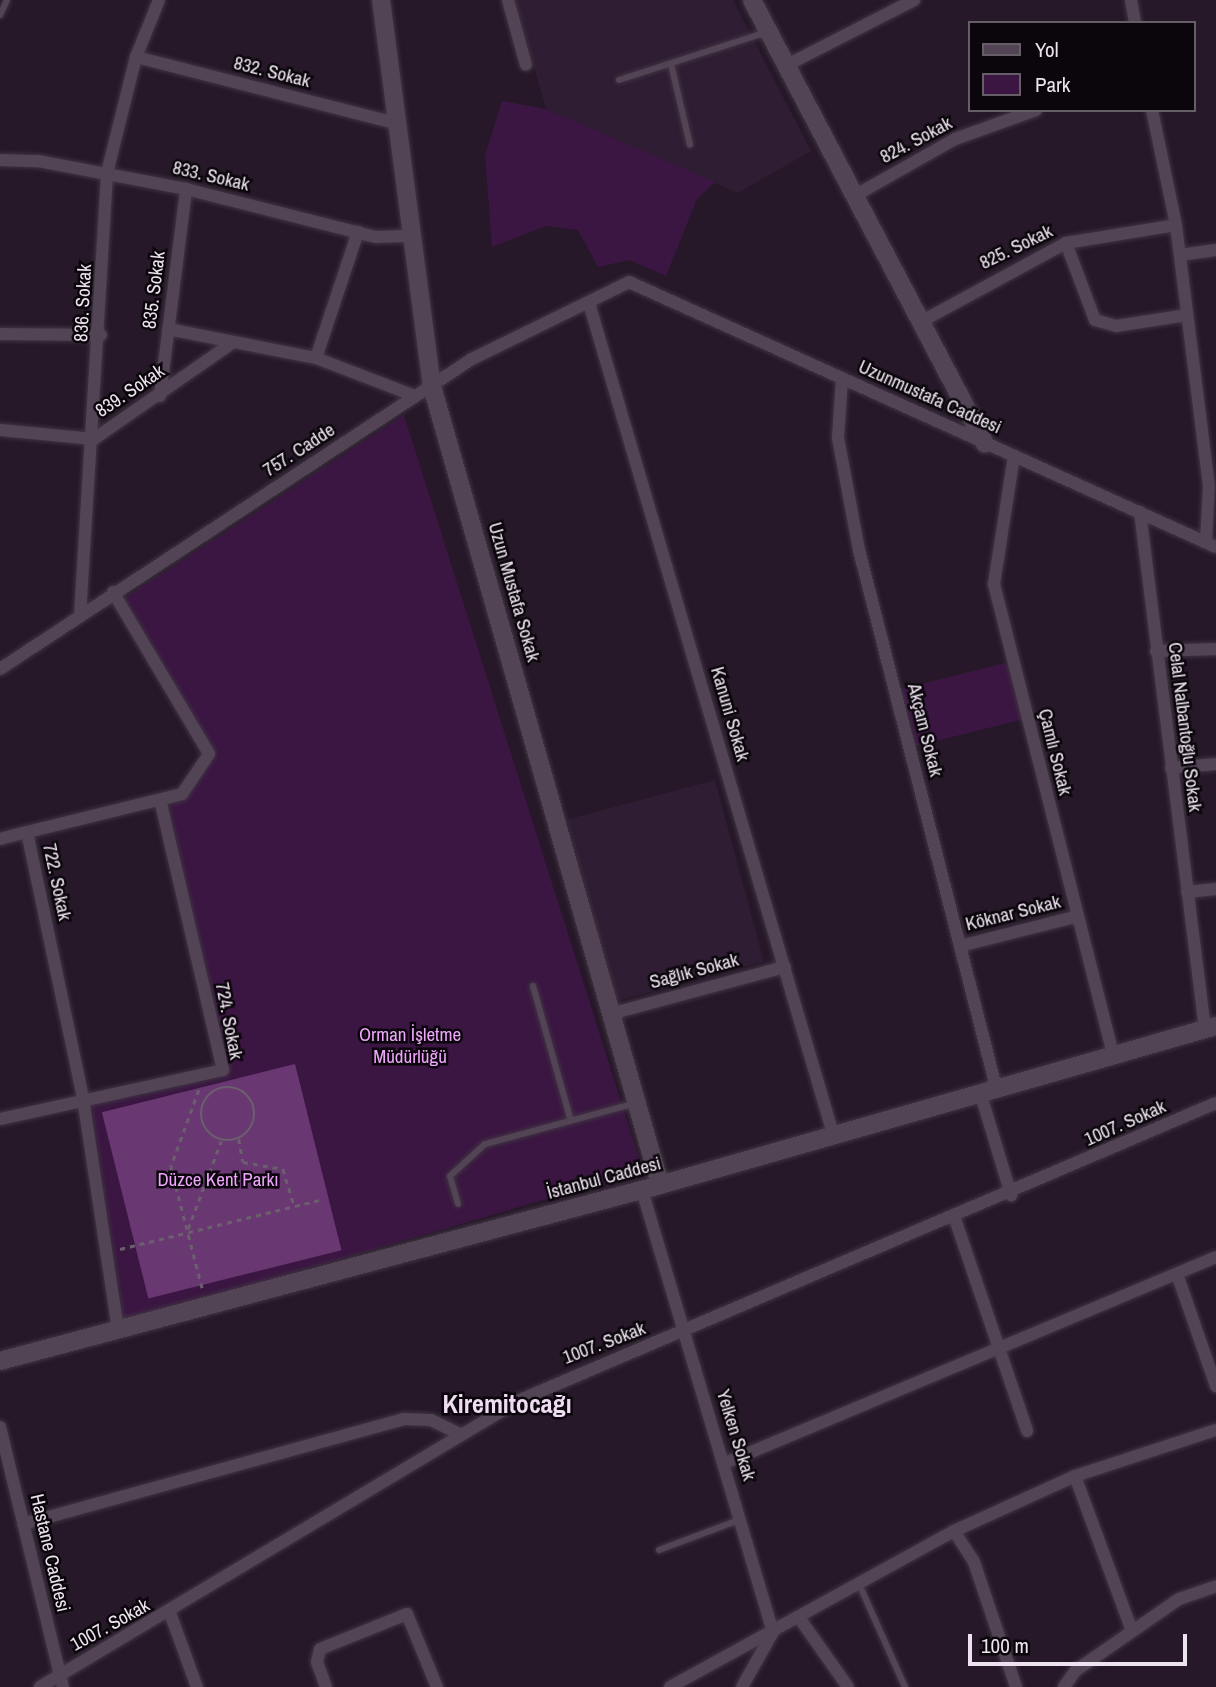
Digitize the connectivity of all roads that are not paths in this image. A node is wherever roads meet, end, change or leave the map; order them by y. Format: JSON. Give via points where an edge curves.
{"nodes":[{"id":1,"x":7,"y":0,"type":"edge"},
{"id":2,"x":381,"y":0,"type":"edge"},
{"id":3,"x":508,"y":0,"type":"edge"},
{"id":4,"x":752,"y":0,"type":"edge"},
{"id":5,"x":914,"y":0,"type":"edge"},
{"id":6,"x":1131,"y":0,"type":"edge"},
{"id":7,"x":155,"y":1,"type":"edge"},
{"id":8,"x":0,"y":15,"type":"edge"},
{"id":9,"x":1135,"y":21,"type":"edge"},
{"id":10,"x":769,"y":32,"type":"junction"},
{"id":11,"x":136,"y":57,"type":"junction"},
{"id":12,"x":671,"y":64,"type":"junction"},
{"id":13,"x":526,"y":65,"type":"dead end"},
{"id":14,"x":787,"y":65,"type":"junction"},
{"id":15,"x":619,"y":80,"type":"dead end"},
{"id":16,"x":1030,"y":112,"type":"edge"},
{"id":17,"x":1152,"y":112,"type":"edge"},
{"id":18,"x":398,"y":124,"type":"junction"},
{"id":19,"x":690,"y":145,"type":"dead end"},
{"id":20,"x":0,"y":160,"type":"edge"},
{"id":21,"x":107,"y":173,"type":"junction"},
{"id":22,"x":186,"y":189,"type":"junction"},
{"id":23,"x":856,"y":195,"type":"junction"},
{"id":24,"x":1176,"y":225,"type":"junction"},
{"id":25,"x":358,"y":232,"type":"junction"},
{"id":26,"x":412,"y":236,"type":"junction"},
{"id":27,"x":1066,"y":243,"type":"junction"},
{"id":28,"x":1216,"y":250,"type":"edge"},
{"id":29,"x":1180,"y":256,"type":"junction"},
{"id":30,"x":629,"y":282,"type":"joint"},
{"id":31,"x":589,"y":303,"type":"junction"},
{"id":32,"x":1187,"y":315,"type":"junction"},
{"id":33,"x":924,"y":320,"type":"junction"},
{"id":34,"x":168,"y":330,"type":"junction"},
{"id":35,"x":0,"y":334,"type":"edge"},
{"id":36,"x":101,"y":335,"type":"junction"},
{"id":37,"x":229,"y":345,"type":"junction"},
{"id":38,"x":316,"y":358,"type":"junction"},
{"id":39,"x":842,"y":379,"type":"junction"},
{"id":40,"x":432,"y":386,"type":"junction"},
{"id":41,"x":160,"y":396,"type":"junction"},
{"id":42,"x":415,"y":396,"type":"junction"},
{"id":43,"x":0,"y":430,"type":"edge"},
{"id":44,"x":94,"y":439,"type":"junction"},
{"id":45,"x":985,"y":444,"type":"junction"},
{"id":46,"x":1014,"y":456,"type":"junction"},
{"id":47,"x":1140,"y":512,"type":"junction"},
{"id":48,"x":1211,"y":545,"type":"edge"},
{"id":49,"x":113,"y":592,"type":"junction"},
{"id":50,"x":80,"y":616,"type":"junction"},
{"id":51,"x":1216,"y":649,"type":"edge"},
{"id":52,"x":1156,"y":651,"type":"junction"},
{"id":53,"x":0,"y":668,"type":"edge"},
{"id":54,"x":1216,"y":764,"type":"edge"},
{"id":55,"x":1171,"y":768,"type":"junction"},
{"id":56,"x":160,"y":800,"type":"junction"},
{"id":57,"x":27,"y":832,"type":"junction"},
{"id":58,"x":0,"y":839,"type":"edge"},
{"id":59,"x":1216,"y":888,"type":"edge"},
{"id":60,"x":1187,"y":892,"type":"junction"},
{"id":61,"x":1075,"y":917,"type":"junction"},
{"id":62,"x":960,"y":946,"type":"junction"},
{"id":63,"x":785,"y":967,"type":"junction"},
{"id":64,"x":533,"y":986,"type":"dead end"},
{"id":65,"x":614,"y":1013,"type":"junction"},
{"id":66,"x":1211,"y":1027,"type":"edge"},
{"id":67,"x":1113,"y":1053,"type":"junction"},
{"id":68,"x":988,"y":1090,"type":"junction"},
{"id":69,"x":83,"y":1098,"type":"junction"},
{"id":70,"x":638,"y":1102,"type":"junction"},
{"id":71,"x":1216,"y":1103,"type":"edge"},
{"id":72,"x":0,"y":1119,"type":"edge"},
{"id":73,"x":571,"y":1121,"type":"junction"},
{"id":74,"x":834,"y":1137,"type":"junction"},
{"id":75,"x":660,"y":1185,"type":"junction"},
{"id":76,"x":642,"y":1190,"type":"junction"},
{"id":77,"x":1012,"y":1195,"type":"junction"},
{"id":78,"x":458,"y":1204,"type":"dead end"},
{"id":79,"x":955,"y":1219,"type":"junction"},
{"id":80,"x":1216,"y":1257,"type":"edge"},
{"id":81,"x":1177,"y":1274,"type":"junction"},
{"id":82,"x":118,"y":1329,"type":"junction"},
{"id":83,"x":684,"y":1334,"type":"junction"},
{"id":84,"x":999,"y":1348,"type":"junction"},
{"id":85,"x":0,"y":1361,"type":"edge"},
{"id":86,"x":1216,"y":1386,"type":"edge"},
{"id":87,"x":0,"y":1427,"type":"edge"},
{"id":88,"x":1216,"y":1430,"type":"edge"},
{"id":89,"x":1027,"y":1431,"type":"dead end"},
{"id":90,"x":458,"y":1433,"type":"junction"},
{"id":91,"x":725,"y":1463,"type":"junction"},
{"id":92,"x":1075,"y":1476,"type":"junction"},
{"id":93,"x":741,"y":1520,"type":"junction"},
{"id":94,"x":23,"y":1524,"type":"junction"},
{"id":95,"x":954,"y":1531,"type":"junction"},
{"id":96,"x":659,"y":1550,"type":"dead end"},
{"id":97,"x":859,"y":1584,"type":"junction"},
{"id":98,"x":1216,"y":1586,"type":"edge"},
{"id":99,"x":170,"y":1614,"type":"junction"},
{"id":100,"x":800,"y":1619,"type":"junction"},
{"id":101,"x":1132,"y":1630,"type":"junction"},
{"id":102,"x":772,"y":1632,"type":"junction"},
{"id":103,"x":61,"y":1681,"type":"edge"},
{"id":104,"x":40,"y":1687,"type":"edge"},
{"id":105,"x":197,"y":1687,"type":"edge"},
{"id":106,"x":326,"y":1687,"type":"edge"},
{"id":107,"x":437,"y":1687,"type":"edge"},
{"id":108,"x":670,"y":1687,"type":"edge"},
{"id":109,"x":742,"y":1687,"type":"edge"},
{"id":110,"x":848,"y":1687,"type":"edge"},
{"id":111,"x":905,"y":1687,"type":"edge"},
{"id":112,"x":1016,"y":1687,"type":"edge"},
{"id":113,"x":1064,"y":1687,"type":"edge"}],
"edges":[{"from":1,"to":8,"type":"lane"},
{"from":2,"to":18,"type":"street","name":"Uzun Mustafa Sokak"},
{"from":3,"to":13,"type":"street"},
{"from":4,"to":10,"type":"street"},
{"from":5,"to":14,"type":"street"},
{"from":6,"to":9,"type":"street"},
{"from":7,"to":11,"type":"street","name":"836. Sokak"},
{"from":10,"to":12,"type":"lane"},
{"from":10,"to":14,"type":"street"},
{"from":11,"to":18,"type":"street","name":"832. Sokak"},
{"from":11,"to":21,"type":"street","name":"836. Sokak"},
{"from":12,"to":15,"type":"lane"},
{"from":12,"to":19,"type":"lane"},
{"from":14,"to":23,"type":"street"},
{"from":16,"to":23,"type":"street","name":"824. Sokak","via":[[955,139]]},
{"from":17,"to":24,"type":"street"},
{"from":18,"to":26,"type":"street","name":"Uzun Mustafa Sokak"},
{"from":20,"to":21,"type":"street","name":"833. Sokak"},
{"from":21,"to":22,"type":"street","name":"833. Sokak"},
{"from":21,"to":36,"type":"street","name":"836. Sokak"},
{"from":22,"to":25,"type":"street","name":"833. Sokak"},
{"from":22,"to":34,"type":"street","name":"835. Sokak"},
{"from":23,"to":33,"type":"street"},
{"from":24,"to":27,"type":"street","name":"825. Sokak"},
{"from":24,"to":29,"type":"street"},
{"from":25,"to":26,"type":"street","name":"833. Sokak"},
{"from":25,"to":38,"type":"street"},
{"from":26,"to":40,"type":"street","name":"Uzun Mustafa Sokak"},
{"from":27,"to":32,"type":"street","via":[[1095,320],[1116,326]]},
{"from":27,"to":33,"type":"street","name":"825. Sokak"},
{"from":28,"to":29,"type":"street"},
{"from":29,"to":32,"type":"street"},
{"from":30,"to":31,"type":"street","name":"757. Cadde"},
{"from":30,"to":39,"type":"street","name":"Uzunmustafa Caddesi"},
{"from":31,"to":40,"type":"street","name":"757. Cadde","via":[[472,359]]},
{"from":31,"to":63,"type":"street","name":"Kanuni Sokak"},
{"from":32,"to":48,"type":"street","via":[[1209,486]]},
{"from":33,"to":45,"type":"street"},
{"from":34,"to":37,"type":"street"},
{"from":34,"to":41,"type":"street","name":"835. Sokak"},
{"from":35,"to":36,"type":"street"},
{"from":36,"to":44,"type":"street","name":"836. Sokak"},
{"from":37,"to":38,"type":"street"},
{"from":37,"to":41,"type":"street","name":"839. Sokak"},
{"from":38,"to":42,"type":"street"},
{"from":39,"to":45,"type":"street","name":"Uzunmustafa Caddesi"},
{"from":39,"to":62,"type":"street","name":"Akçam Sokak","via":[[838,438],[859,550]]},
{"from":40,"to":42,"type":"street","name":"757. Cadde"},
{"from":40,"to":65,"type":"street","name":"Uzun Mustafa Sokak"},
{"from":41,"to":44,"type":"street","name":"839. Sokak"},
{"from":42,"to":49,"type":"street","name":"757. Cadde"},
{"from":43,"to":44,"type":"street","name":"839. Sokak"},
{"from":44,"to":50,"type":"street","name":"836. Sokak"},
{"from":45,"to":46,"type":"street","name":"Uzunmustafa Caddesi"},
{"from":46,"to":47,"type":"street","name":"Uzunmustafa Caddesi"},
{"from":46,"to":61,"type":"street","name":"Çamlı Sokak","via":[[994,584]]},
{"from":47,"to":48,"type":"street","name":"Uzunmustafa Caddesi"},
{"from":47,"to":52,"type":"street","name":"Celal Nalbantoğlu Sokak"},
{"from":49,"to":50,"type":"street","name":"757. Cadde"},
{"from":49,"to":56,"type":"street","name":"722. Sokak","via":[[209,754],[182,794]]},
{"from":50,"to":53,"type":"street","name":"757. Cadde"},
{"from":51,"to":52,"type":"street"},
{"from":52,"to":55,"type":"street","name":"Celal Nalbantoğlu Sokak"},
{"from":54,"to":55,"type":"street"},
{"from":55,"to":60,"type":"street","name":"Celal Nalbantoğlu Sokak"},
{"from":56,"to":57,"type":"street","name":"722. Sokak"},
{"from":56,"to":69,"type":"street","name":"724. Sokak","via":[[223,1070]]},
{"from":57,"to":58,"type":"street"},
{"from":57,"to":69,"type":"street","name":"722. Sokak"},
{"from":59,"to":60,"type":"street"},
{"from":60,"to":66,"type":"street","name":"Celal Nalbantoğlu Sokak"},
{"from":61,"to":62,"type":"street","name":"Köknar Sokak"},
{"from":61,"to":67,"type":"street","name":"Çamlı Sokak"},
{"from":62,"to":68,"type":"street","name":"Akçam Sokak"},
{"from":63,"to":65,"type":"street","name":"Sağlık Sokak"},
{"from":63,"to":74,"type":"street","name":"Kanuni Sokak"},
{"from":64,"to":73,"type":"lane"},
{"from":65,"to":70,"type":"street","name":"Uzun Mustafa Sokak"},
{"from":66,"to":67,"type":"street","name":"İstanbul Caddesi"},
{"from":67,"to":68,"type":"street","name":"İstanbul Caddesi"},
{"from":68,"to":74,"type":"street","name":"İstanbul Caddesi"},
{"from":68,"to":77,"type":"street","name":"Akçam Sokak"},
{"from":69,"to":72,"type":"street","name":"724. Sokak"},
{"from":69,"to":82,"type":"street","name":"722. Sokak"},
{"from":70,"to":73,"type":"lane"},
{"from":70,"to":75,"type":"street","name":"Uzun Mustafa Sokak"},
{"from":71,"to":77,"type":"street","name":"1007. Sokak"},
{"from":73,"to":78,"type":"lane","via":[[485,1144],[450,1176]]},
{"from":74,"to":75,"type":"street","name":"İstanbul Caddesi"},
{"from":75,"to":76,"type":"street","name":"İstanbul Caddesi"},
{"from":76,"to":82,"type":"street","name":"İstanbul Caddesi"},
{"from":76,"to":83,"type":"street","name":"Yelken Sokak"},
{"from":77,"to":79,"type":"street","name":"1007. Sokak"},
{"from":79,"to":83,"type":"street","name":"1007. Sokak"},
{"from":79,"to":84,"type":"street"},
{"from":80,"to":81,"type":"street"},
{"from":81,"to":84,"type":"street"},
{"from":81,"to":86,"type":"street"},
{"from":82,"to":85,"type":"street","name":"İstanbul Caddesi"},
{"from":83,"to":90,"type":"street","name":"1007. Sokak","via":[[587,1368]]},
{"from":83,"to":91,"type":"street","name":"Yelken Sokak"},
{"from":84,"to":89,"type":"street"},
{"from":84,"to":91,"type":"street"},
{"from":87,"to":94,"type":"street","name":"Hastane Caddesi"},
{"from":88,"to":92,"type":"street"},
{"from":90,"to":94,"type":"street","via":[[431,1420],[403,1419]]},
{"from":90,"to":99,"type":"street","name":"1007. Sokak"},
{"from":91,"to":93,"type":"street","name":"Yelken Sokak"},
{"from":92,"to":95,"type":"street"},
{"from":92,"to":101,"type":"street"},
{"from":93,"to":96,"type":"lane"},
{"from":93,"to":102,"type":"street","name":"Yelken Sokak"},
{"from":94,"to":103,"type":"street","name":"Hastane Caddesi"},
{"from":95,"to":97,"type":"street"},
{"from":95,"to":112,"type":"street","via":[[974,1562]]},
{"from":97,"to":100,"type":"street"},
{"from":97,"to":111,"type":"lane"},
{"from":98,"to":101,"type":"street","via":[[1179,1599]]},
{"from":99,"to":103,"type":"street","name":"1007. Sokak"},
{"from":99,"to":105,"type":"street"},
{"from":100,"to":102,"type":"street"},
{"from":100,"to":110,"type":"street"},
{"from":101,"to":113,"type":"street","via":[[1075,1671]]},
{"from":102,"to":108,"type":"street"},
{"from":102,"to":109,"type":"street"},
{"from":103,"to":104,"type":"street","name":"1007. Sokak"},
{"from":106,"to":107,"type":"street","via":[[316,1657],[323,1646],[407,1614]]}]}
